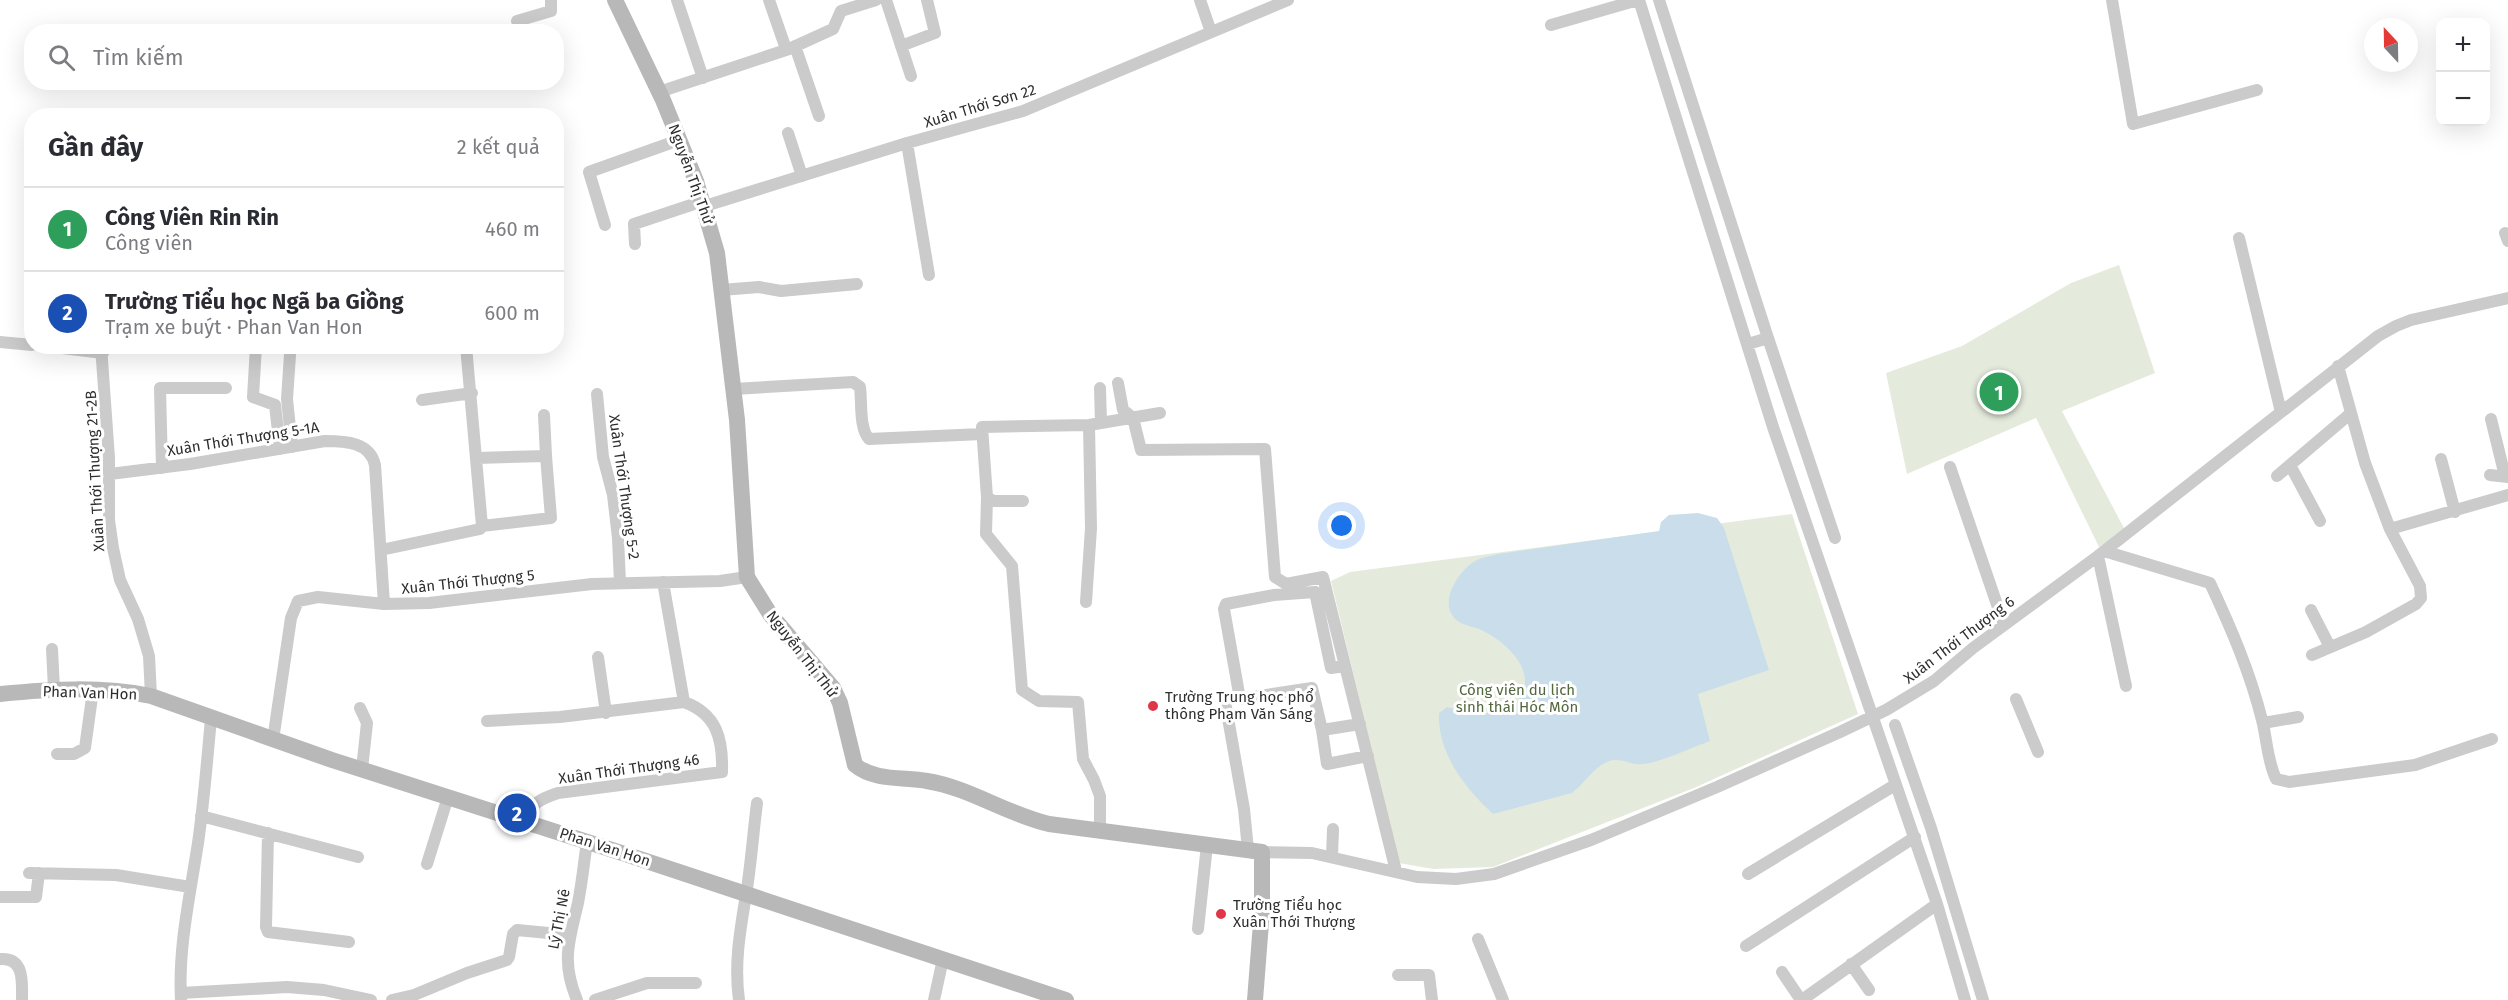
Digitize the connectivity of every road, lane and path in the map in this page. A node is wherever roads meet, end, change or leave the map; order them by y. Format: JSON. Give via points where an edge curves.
{"nodes":[{"id":1,"x":551,"y":0,"type":"edge"},
{"id":2,"x":615,"y":0,"type":"edge"},
{"id":3,"x":677,"y":0,"type":"edge"},
{"id":4,"x":770,"y":0,"type":"edge"},
{"id":5,"x":876,"y":0,"type":"edge"},
{"id":6,"x":886,"y":0,"type":"edge"},
{"id":7,"x":927,"y":0,"type":"edge"},
{"id":8,"x":1200,"y":0,"type":"edge"},
{"id":9,"x":1288,"y":0,"type":"edge"},
{"id":10,"x":1638,"y":0,"type":"edge"},
{"id":11,"x":1659,"y":0,"type":"edge"},
{"id":12,"x":2112,"y":0,"type":"edge"},
{"id":13,"x":517,"y":21,"type":"dead end"},
{"id":14,"x":1551,"y":26,"type":"dead end"},
{"id":15,"x":1211,"y":32,"type":"junction"},
{"id":16,"x":901,"y":46,"type":"junction"},
{"id":17,"x":791,"y":48,"type":"junction"},
{"id":18,"x":910,"y":76,"type":"dead end"},
{"id":19,"x":703,"y":78,"type":"junction"},
{"id":20,"x":2257,"y":90,"type":"dead end"},
{"id":21,"x":659,"y":92,"type":"junction"},
{"id":22,"x":819,"y":116,"type":"dead end"},
{"id":23,"x":788,"y":133,"type":"dead end"},
{"id":24,"x":679,"y":140,"type":"junction"},
{"id":25,"x":908,"y":143,"type":"junction"},
{"id":26,"x":802,"y":176,"type":"junction"},
{"id":27,"x":704,"y":204,"type":"junction"},
{"id":28,"x":605,"y":225,"type":"dead end"},
{"id":29,"x":2239,"y":238,"type":"dead end"},
{"id":30,"x":635,"y":244,"type":"dead end"},
{"id":31,"x":929,"y":274,"type":"dead end"},
{"id":32,"x":857,"y":284,"type":"dead end"},
{"id":33,"x":721,"y":290,"type":"junction"},
{"id":34,"x":2508,"y":298,"type":"edge"},
{"id":35,"x":1767,"y":338,"type":"junction"},
{"id":36,"x":0,"y":342,"type":"edge"},
{"id":37,"x":24,"y":344,"type":"edge"},
{"id":38,"x":1748,"y":344,"type":"junction"},
{"id":39,"x":102,"y":354,"type":"edge"},
{"id":40,"x":256,"y":354,"type":"edge"},
{"id":41,"x":467,"y":354,"type":"edge"},
{"id":42,"x":290,"y":355,"type":"dead end"},
{"id":43,"x":2338,"y":366,"type":"junction"},
{"id":44,"x":1118,"y":383,"type":"dead end"},
{"id":45,"x":226,"y":388,"type":"dead end"},
{"id":46,"x":1100,"y":388,"type":"dead end"},
{"id":47,"x":734,"y":389,"type":"junction"},
{"id":48,"x":472,"y":393,"type":"junction"},
{"id":49,"x":597,"y":394,"type":"dead end"},
{"id":50,"x":422,"y":400,"type":"dead end"},
{"id":51,"x":2282,"y":412,"type":"junction"},
{"id":52,"x":1160,"y":413,"type":"dead end"},
{"id":53,"x":2351,"y":413,"type":"junction"},
{"id":54,"x":544,"y":415,"type":"dead end"},
{"id":55,"x":1133,"y":418,"type":"junction"},
{"id":56,"x":2491,"y":419,"type":"dead end"},
{"id":57,"x":1095,"y":424,"type":"junction"},
{"id":58,"x":982,"y":435,"type":"junction"},
{"id":59,"x":286,"y":448,"type":"junction"},
{"id":60,"x":546,"y":456,"type":"junction"},
{"id":61,"x":476,"y":458,"type":"junction"},
{"id":62,"x":2441,"y":459,"type":"dead end"},
{"id":63,"x":2290,"y":465,"type":"junction"},
{"id":64,"x":1950,"y":467,"type":"dead end"},
{"id":65,"x":162,"y":468,"type":"junction"},
{"id":66,"x":110,"y":474,"type":"junction"},
{"id":67,"x":2490,"y":475,"type":"dead end"},
{"id":68,"x":2277,"y":476,"type":"dead end"},
{"id":69,"x":2507,"y":476,"type":"edge"},
{"id":70,"x":2508,"y":495,"type":"edge"},
{"id":71,"x":987,"y":497,"type":"junction"},
{"id":72,"x":1023,"y":501,"type":"dead end"},
{"id":73,"x":2455,"y":512,"type":"junction"},
{"id":74,"x":2320,"y":521,"type":"dead end"},
{"id":75,"x":482,"y":526,"type":"junction"},
{"id":76,"x":2390,"y":529,"type":"junction"},
{"id":77,"x":1834,"y":538,"type":"dead end"},
{"id":78,"x":381,"y":550,"type":"junction"},
{"id":79,"x":2101,"y":554,"type":"junction"},
{"id":80,"x":747,"y":577,"type":"junction"},
{"id":81,"x":663,"y":582,"type":"junction"},
{"id":82,"x":620,"y":584,"type":"junction"},
{"id":83,"x":1086,"y":602,"type":"dead end"},
{"id":84,"x":384,"y":604,"type":"junction"},
{"id":85,"x":2311,"y":610,"type":"dead end"},
{"id":86,"x":2004,"y":625,"type":"junction"},
{"id":87,"x":2330,"y":647,"type":"junction"},
{"id":88,"x":52,"y":649,"type":"dead end"},
{"id":89,"x":2312,"y":654,"type":"dead end"},
{"id":90,"x":598,"y":657,"type":"dead end"},
{"id":91,"x":1345,"y":666,"type":"junction"},
{"id":92,"x":2126,"y":686,"type":"dead end"},
{"id":93,"x":54,"y":689,"type":"junction"},
{"id":94,"x":93,"y":690,"type":"junction"},
{"id":95,"x":0,"y":694,"type":"edge"},
{"id":96,"x":151,"y":696,"type":"junction"},
{"id":97,"x":2016,"y":699,"type":"dead end"},
{"id":98,"x":1225,"y":701,"type":"dead end"},
{"id":99,"x":684,"y":702,"type":"junction"},
{"id":100,"x":360,"y":708,"type":"dead end"},
{"id":101,"x":606,"y":713,"type":"junction"},
{"id":102,"x":1872,"y":716,"type":"junction"},
{"id":103,"x":2298,"y":717,"type":"dead end"},
{"id":104,"x":211,"y":719,"type":"junction"},
{"id":105,"x":487,"y":721,"type":"dead end"},
{"id":106,"x":2263,"y":723,"type":"junction"},
{"id":107,"x":1360,"y":724,"type":"junction"},
{"id":108,"x":1895,"y":725,"type":"dead end"},
{"id":109,"x":1322,"y":730,"type":"junction"},
{"id":110,"x":2492,"y":739,"type":"dead end"},
{"id":111,"x":273,"y":740,"type":"junction"},
{"id":112,"x":2038,"y":752,"type":"dead end"},
{"id":113,"x":57,"y":754,"type":"dead end"},
{"id":114,"x":1368,"y":756,"type":"junction"},
{"id":115,"x":362,"y":769,"type":"junction"},
{"id":116,"x":1895,"y":785,"type":"junction"},
{"id":117,"x":448,"y":797,"type":"junction"},
{"id":118,"x":757,"y":803,"type":"dead end"},
{"id":119,"x":201,"y":816,"type":"junction"},
{"id":120,"x":525,"y":822,"type":"junction"},
{"id":121,"x":1333,"y":829,"type":"dead end"},
{"id":122,"x":1100,"y":831,"type":"junction"},
{"id":123,"x":268,"y":833,"type":"junction"},
{"id":124,"x":1915,"y":837,"type":"junction"},
{"id":125,"x":587,"y":842,"type":"junction"},
{"id":126,"x":1207,"y":844,"type":"junction"},
{"id":127,"x":1255,"y":851,"type":"junction"},
{"id":128,"x":358,"y":857,"type":"dead end"},
{"id":129,"x":1332,"y":857,"type":"junction"},
{"id":130,"x":427,"y":864,"type":"dead end"},
{"id":131,"x":1396,"y":871,"type":"junction"},
{"id":132,"x":1748,"y":874,"type":"dead end"},
{"id":133,"x":190,"y":887,"type":"junction"},
{"id":134,"x":746,"y":894,"type":"junction"},
{"id":135,"x":0,"y":897,"type":"edge"},
{"id":136,"x":1937,"y":904,"type":"junction"},
{"id":137,"x":1198,"y":929,"type":"dead end"},
{"id":138,"x":569,"y":935,"type":"junction"},
{"id":139,"x":1478,"y":939,"type":"dead end"},
{"id":140,"x":349,"y":942,"type":"dead end"},
{"id":141,"x":1746,"y":946,"type":"dead end"},
{"id":142,"x":0,"y":959,"type":"edge"},
{"id":143,"x":943,"y":959,"type":"junction"},
{"id":144,"x":1851,"y":964,"type":"junction"},
{"id":145,"x":1782,"y":972,"type":"dead end"},
{"id":146,"x":1398,"y":975,"type":"dead end"},
{"id":147,"x":696,"y":983,"type":"dead end"},
{"id":148,"x":1869,"y":990,"type":"dead end"},
{"id":149,"x":324,"y":995,"type":"edge"},
{"id":150,"x":181,"y":997,"type":"edge"},
{"id":151,"x":362,"y":999,"type":"edge"},
{"id":152,"x":22,"y":1000,"type":"edge"},
{"id":153,"x":392,"y":1000,"type":"edge"},
{"id":154,"x":577,"y":1000,"type":"edge"},
{"id":155,"x":595,"y":1000,"type":"edge"},
{"id":156,"x":739,"y":1000,"type":"edge"},
{"id":157,"x":934,"y":1000,"type":"edge"},
{"id":158,"x":1066,"y":1000,"type":"edge"},
{"id":159,"x":1255,"y":1000,"type":"edge"},
{"id":160,"x":1432,"y":1000,"type":"edge"},
{"id":161,"x":1503,"y":1000,"type":"edge"},
{"id":162,"x":1801,"y":1000,"type":"edge"},
{"id":163,"x":1965,"y":1000,"type":"edge"},
{"id":164,"x":1983,"y":1000,"type":"edge"}],
"edges":[{"from":1,"to":13,"type":"street","via":[[551,11]]},
{"from":2,"to":21,"type":"street","name":"Nguyễn Thị Thử"},
{"from":3,"to":19,"type":"street"},
{"from":4,"to":17,"type":"street"},
{"from":5,"to":17,"type":"street","via":[[841,11],[833,29]]},
{"from":6,"to":16,"type":"street"},
{"from":7,"to":16,"type":"street","via":[[935,33]]},
{"from":8,"to":15,"type":"street"},
{"from":9,"to":15,"type":"street","name":"Xuân Thới Sơn 22"},
{"from":10,"to":14,"type":"street"},
{"from":10,"to":38,"type":"street"},
{"from":11,"to":35,"type":"street"},
{"from":12,"to":20,"type":"street","via":[[2133,124]]},
{"from":15,"to":25,"type":"street","name":"Xuân Thới Sơn 22","via":[[1023,111]]},
{"from":16,"to":18,"type":"street"},
{"from":17,"to":19,"type":"street"},
{"from":17,"to":22,"type":"street"},
{"from":19,"to":21,"type":"street"},
{"from":21,"to":24,"type":"street","name":"Nguyễn Thị Thử"},
{"from":23,"to":26,"type":"street"},
{"from":24,"to":27,"type":"street","name":"Nguyễn Thị Thử"},
{"from":24,"to":28,"type":"street","via":[[589,172]]},
{"from":25,"to":26,"type":"street","name":"Xuân Thới Sơn 22"},
{"from":25,"to":31,"type":"street"},
{"from":26,"to":27,"type":"street","name":"Xuân Thới Sơn 22"},
{"from":27,"to":30,"type":"street","name":"Xuân Thới Sơn 22","via":[[634,224]]},
{"from":27,"to":33,"type":"street","name":"Nguyễn Thị Thử","via":[[717,253]]},
{"from":29,"to":51,"type":"street"},
{"from":32,"to":33,"type":"street","via":[[781,291],[759,287]]},
{"from":33,"to":47,"type":"street","name":"Nguyễn Thị Thử"},
{"from":34,"to":43,"type":"street","name":"Xuân Thới Thượng 6","via":[[2396,326]]},
{"from":35,"to":38,"type":"street"},
{"from":35,"to":77,"type":"street"},
{"from":36,"to":37,"type":"street"},
{"from":38,"to":102,"type":"street"},
{"from":39,"to":66,"type":"street","name":"Xuân Thới Thượng 21-2B"},
{"from":40,"to":59,"type":"street","via":[[253,397],[275,405]]},
{"from":41,"to":48,"type":"street"},
{"from":42,"to":59,"type":"street"},
{"from":43,"to":51,"type":"street","name":"Xuân Thới Thượng 6"},
{"from":43,"to":53,"type":"street"},
{"from":44,"to":55,"type":"street","via":[[1123,410]]},
{"from":45,"to":65,"type":"street","via":[[160,388]]},
{"from":46,"to":57,"type":"street"},
{"from":47,"to":58,"type":"street","via":[[853,382],[860,387],[869,439]]},
{"from":47,"to":80,"type":"street","name":"Nguyễn Thị Thử"},
{"from":48,"to":50,"type":"street"},
{"from":48,"to":61,"type":"street"},
{"from":49,"to":82,"type":"street","name":"Xuân Thới Thượng 5-2","via":[[603,457],[614,506]]},
{"from":51,"to":79,"type":"street","name":"Xuân Thới Thượng 6"},
{"from":52,"to":55,"type":"street"},
{"from":53,"to":63,"type":"street"},
{"from":53,"to":76,"type":"street"},
{"from":54,"to":60,"type":"street"},
{"from":55,"to":57,"type":"street"},
{"from":55,"to":91,"type":"street","via":[[1141,450],[1265,449],[1275,577],[1286,584],[1323,577]]},
{"from":56,"to":69,"type":"street"},
{"from":57,"to":58,"type":"street","via":[[982,427]]},
{"from":57,"to":83,"type":"street"},
{"from":58,"to":71,"type":"street"},
{"from":59,"to":65,"type":"street","name":"Xuân Thới Thượng 5-1A"},
{"from":59,"to":78,"type":"street","name":"Xuân Thới Thượng 5-1A","via":[[343,441],[359,445],[373,457]]},
{"from":60,"to":61,"type":"street"},
{"from":60,"to":75,"type":"street","via":[[551,518]]},
{"from":61,"to":75,"type":"street"},
{"from":62,"to":73,"type":"street"},
{"from":63,"to":68,"type":"street"},
{"from":63,"to":74,"type":"street"},
{"from":64,"to":86,"type":"street"},
{"from":65,"to":66,"type":"street","name":"Xuân Thới Thượng 5-1A"},
{"from":66,"to":96,"type":"street","name":"Xuân Thới Thượng 21-2B","via":[[113,548],[120,580],[149,656]]},
{"from":67,"to":69,"type":"street"},
{"from":70,"to":73,"type":"street"},
{"from":71,"to":72,"type":"street","via":[[993,501]]},
{"from":71,"to":122,"type":"street","via":[[986,534],[1012,566],[1022,690],[1039,701],[1078,702],[1083,759],[1100,796]]},
{"from":73,"to":76,"type":"street"},
{"from":75,"to":78,"type":"street"},
{"from":76,"to":87,"type":"street","via":[[2420,586],[2421,598],[2366,632]]},
{"from":78,"to":84,"type":"street","name":"Xuân Thới Thượng 5-1A"},
{"from":79,"to":86,"type":"street","name":"Xuân Thới Thượng 6"},
{"from":79,"to":92,"type":"street"},
{"from":79,"to":106,"type":"street","via":[[2210,584],[2244,661]]},
{"from":80,"to":81,"type":"street","name":"Xuân Thới Thượng 5"},
{"from":80,"to":122,"type":"street","name":"Nguyễn Thị Thử","via":[[770,614],[833,688],[858,767],[876,775],[950,786],[1033,820]]},
{"from":81,"to":82,"type":"street","name":"Xuân Thới Thượng 5"},
{"from":81,"to":99,"type":"street"},
{"from":82,"to":84,"type":"street","name":"Xuân Thới Thượng 5"},
{"from":84,"to":111,"type":"street","name":"Xuân Thới Thượng 5","via":[[318,597],[298,601],[291,618]]},
{"from":85,"to":87,"type":"street"},
{"from":86,"to":102,"type":"street","name":"Xuân Thới Thượng 6","via":[[1934,681]]},
{"from":87,"to":89,"type":"street"},
{"from":88,"to":93,"type":"street"},
{"from":90,"to":101,"type":"street"},
{"from":91,"to":107,"type":"street"},
{"from":91,"to":109,"type":"street","via":[[1331,668],[1316,592],[1226,604],[1240,699],[1312,688]]},
{"from":93,"to":94,"type":"street","name":"Phan Van Hon"},
{"from":93,"to":95,"type":"street","name":"Phan Van Hon"},
{"from":94,"to":96,"type":"street","name":"Phan Van Hon"},
{"from":94,"to":113,"type":"street","via":[[85,748],[74,754]]},
{"from":96,"to":104,"type":"street","name":"Phan Van Hon"},
{"from":97,"to":112,"type":"street"},
{"from":98,"to":127,"type":"street"},
{"from":99,"to":101,"type":"street"},
{"from":99,"to":120,"type":"street","name":"Xuân Thới Thượng 46","via":[[700,708],[717,731],[722,772],[558,793],[539,799],[529,809]]},
{"from":100,"to":115,"type":"street","via":[[367,723]]},
{"from":101,"to":105,"type":"street"},
{"from":102,"to":116,"type":"street"},
{"from":102,"to":131,"type":"street","name":"Xuân Thới Thượng 6","via":[[1717,788],[1591,840],[1494,874],[1456,879],[1417,877]]},
{"from":103,"to":106,"type":"street"},
{"from":104,"to":111,"type":"street","name":"Phan Van Hon"},
{"from":104,"to":119,"type":"street"},
{"from":106,"to":110,"type":"street","via":[[2271,770],[2276,779],[2289,782],[2415,765]]},
{"from":107,"to":109,"type":"street"},
{"from":107,"to":114,"type":"street"},
{"from":108,"to":164,"type":"street"},
{"from":109,"to":114,"type":"street","via":[[1327,764]]},
{"from":111,"to":115,"type":"street","name":"Phan Van Hon"},
{"from":114,"to":131,"type":"street"},
{"from":115,"to":117,"type":"street","name":"Phan Van Hon"},
{"from":116,"to":124,"type":"street"},
{"from":116,"to":132,"type":"street"},
{"from":117,"to":120,"type":"street","name":"Phan Van Hon"},
{"from":117,"to":130,"type":"street"},
{"from":118,"to":134,"type":"street"},
{"from":119,"to":123,"type":"street"},
{"from":119,"to":133,"type":"street"},
{"from":120,"to":125,"type":"street","name":"Phan Van Hon"},
{"from":121,"to":129,"type":"street"},
{"from":122,"to":126,"type":"street","name":"Nguyễn Thị Thử"},
{"from":123,"to":128,"type":"street"},
{"from":123,"to":140,"type":"street","via":[[268,932]]},
{"from":124,"to":136,"type":"street"},
{"from":124,"to":141,"type":"street"},
{"from":125,"to":134,"type":"street","name":"Phan Van Hon"},
{"from":125,"to":138,"type":"street","name":"Lý Thị Nê"},
{"from":126,"to":127,"type":"street","name":"Nguyễn Thị Thử"},
{"from":126,"to":137,"type":"street"},
{"from":127,"to":129,"type":"street","name":"Xuân Thới Thượng 6"},
{"from":127,"to":159,"type":"street","via":[[1262,910]]},
{"from":129,"to":131,"type":"street","name":"Xuân Thới Thượng 6"},
{"from":133,"to":135,"type":"street","via":[[116,875],[34,873],[36,897]]},
{"from":133,"to":150,"type":"street"},
{"from":134,"to":143,"type":"street","name":"Phan Van Hon"},
{"from":134,"to":156,"type":"street","via":[[735,978]]},
{"from":136,"to":144,"type":"street"},
{"from":136,"to":163,"type":"street"},
{"from":138,"to":153,"type":"street","via":[[517,930],[507,960]]},
{"from":138,"to":154,"type":"street","name":"Lý Thị Nê","via":[[566,962]]},
{"from":139,"to":161,"type":"street"},
{"from":142,"to":152,"type":"street","via":[[14,962],[20,970]]},
{"from":143,"to":157,"type":"street"},
{"from":143,"to":158,"type":"street","name":"Phan Van Hon"},
{"from":144,"to":148,"type":"street"},
{"from":144,"to":162,"type":"street"},
{"from":145,"to":162,"type":"street"},
{"from":146,"to":160,"type":"street","via":[[1429,975]]},
{"from":147,"to":155,"type":"street","via":[[647,983]]},
{"from":149,"to":150,"type":"street","via":[[278,987]]},
{"from":149,"to":151,"type":"street"}]}
